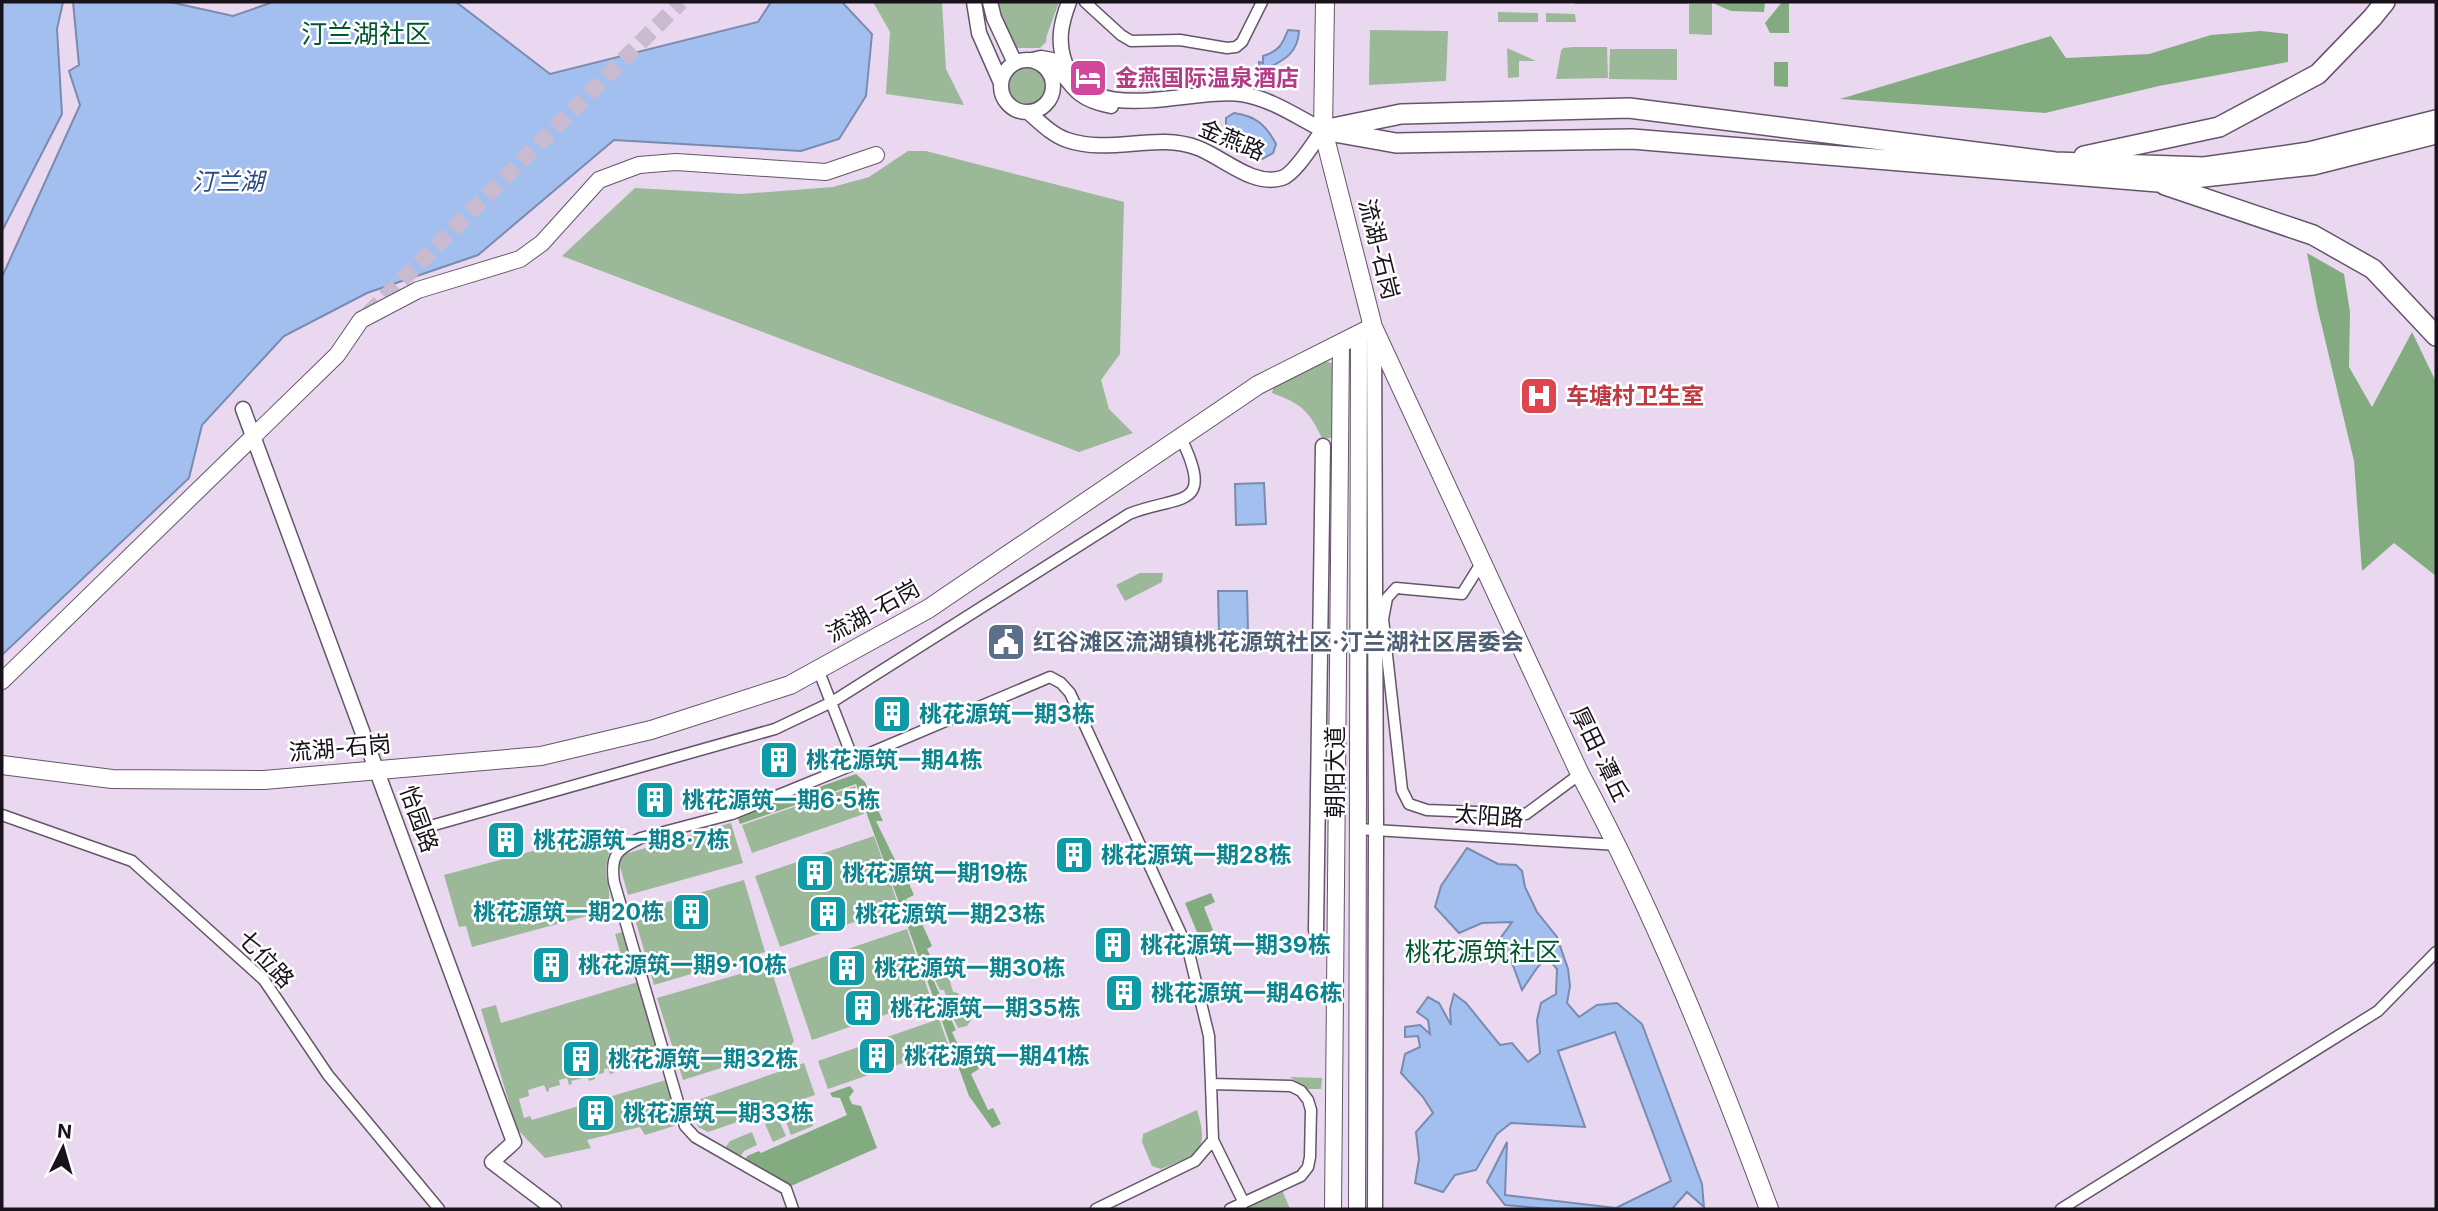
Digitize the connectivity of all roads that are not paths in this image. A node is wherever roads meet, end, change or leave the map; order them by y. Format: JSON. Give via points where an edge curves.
{"nodes":[{"id":1,"x":974,"y":2,"type":"edge"},
{"id":2,"x":990,"y":2,"type":"edge"},
{"id":3,"x":1069,"y":2,"type":"edge"},
{"id":4,"x":1085,"y":2,"type":"edge"},
{"id":5,"x":1262,"y":2,"type":"edge"},
{"id":6,"x":1325,"y":2,"type":"edge"},
{"id":7,"x":2385,"y":2,"type":"edge"},
{"id":8,"x":1061,"y":24,"type":"junction"},
{"id":9,"x":1037,"y":59,"type":"junction"},
{"id":10,"x":1016,"y":63,"type":"junction"},
{"id":11,"x":1001,"y":83,"type":"junction"},
{"id":12,"x":1033,"y":111,"type":"junction"},
{"id":13,"x":2436,"y":125,"type":"edge"},
{"id":14,"x":1323,"y":130,"type":"junction"},
{"id":15,"x":876,"y":155,"type":"dead end"},
{"id":16,"x":2055,"y":162,"type":"junction"},
{"id":17,"x":2158,"y":182,"type":"junction"},
{"id":18,"x":1366,"y":331,"type":"junction"},
{"id":19,"x":2436,"y":336,"type":"edge"},
{"id":20,"x":1341,"y":343,"type":"junction"},
{"id":21,"x":243,"y":410,"type":"dead end"},
{"id":22,"x":253,"y":437,"type":"junction"},
{"id":23,"x":1181,"y":438,"type":"junction"},
{"id":24,"x":1322,"y":446,"type":"dead end"},
{"id":25,"x":1482,"y":562,"type":"junction"},
{"id":26,"x":818,"y":669,"type":"junction"},
{"id":27,"x":2,"y":681,"type":"edge"},
{"id":28,"x":1391,"y":688,"type":"junction"},
{"id":29,"x":1375,"y":697,"type":"junction"},
{"id":30,"x":832,"y":702,"type":"junction"},
{"id":31,"x":1358,"y":706,"type":"junction"},
{"id":32,"x":855,"y":764,"type":"junction"},
{"id":33,"x":2,"y":765,"type":"edge"},
{"id":34,"x":377,"y":770,"type":"junction"},
{"id":35,"x":1580,"y":774,"type":"junction"},
{"id":36,"x":2,"y":815,"type":"edge"},
{"id":37,"x":434,"y":825,"type":"dead end"},
{"id":38,"x":1358,"y":829,"type":"junction"},
{"id":39,"x":1376,"y":830,"type":"junction"},
{"id":40,"x":1618,"y":845,"type":"junction"},
{"id":41,"x":1316,"y":930,"type":"dead end"},
{"id":42,"x":2436,"y":952,"type":"edge"},
{"id":43,"x":1211,"y":1084,"type":"junction"},
{"id":44,"x":1213,"y":1140,"type":"junction"},
{"id":45,"x":1244,"y":1202,"type":"junction"},
{"id":46,"x":439,"y":1209,"type":"edge"},
{"id":47,"x":554,"y":1209,"type":"edge"},
{"id":48,"x":793,"y":1209,"type":"edge"},
{"id":49,"x":1096,"y":1209,"type":"edge"},
{"id":50,"x":1230,"y":1209,"type":"edge"},
{"id":51,"x":1333,"y":1209,"type":"edge"},
{"id":52,"x":1357,"y":1209,"type":"edge"},
{"id":53,"x":1374,"y":1209,"type":"edge"},
{"id":54,"x":1769,"y":1209,"type":"edge"},
{"id":55,"x":2061,"y":1209,"type":"edge"}],
"edges":[{"from":1,"to":11,"type":"street","name":"金燕路","via":[[979,33]]},
{"from":2,"to":10,"type":"street"},
{"from":3,"to":8,"type":"street","name":"金燕路"},
{"from":4,"to":5,"type":"street","via":[[1131,41],[1180,40],[1227,48],[1242,42]]},
{"from":6,"to":14,"type":"main road","name":"流湖-石岗"},
{"from":7,"to":16,"type":"highway","via":[[2318,74],[2219,127]]},
{"from":8,"to":9,"type":"street","name":"金燕路","via":[[1051,50]]},
{"from":8,"to":14,"type":"street","name":"金燕路","via":[[1068,72],[1087,90],[1139,102],[1220,92],[1243,94]]},
{"from":9,"to":10,"type":"street"},
{"from":9,"to":12,"type":"street","via":[[1054,84],[1049,100]]},
{"from":9,"to":14,"type":"street","name":"金燕路","via":[[1052,60],[1091,102],[1129,108],[1215,97],[1250,102]]},
{"from":10,"to":11,"type":"street"},
{"from":11,"to":12,"type":"street","name":"金燕路","via":[[1012,107]]},
{"from":12,"to":14,"type":"street","name":"金燕路","via":[[1064,131],[1102,138],[1173,134],[1266,173],[1286,167]]},
{"from":13,"to":16,"type":"highway","via":[[2309,152],[2204,167]]},
{"from":13,"to":17,"type":"highway","via":[[2313,165]]},
{"from":14,"to":16,"type":"highway","via":[[1401,114],[1629,108]]},
{"from":14,"to":17,"type":"highway","via":[[1396,144],[1632,139]]},
{"from":14,"to":18,"type":"main road","name":"流湖-石岗"},
{"from":15,"to":22,"type":"main road","via":[[826,172],[676,162],[639,165],[599,180],[542,243],[520,259],[418,290],[361,320],[337,355]]},
{"from":17,"to":19,"type":"highway","via":[[2313,235],[2373,269]]},
{"from":18,"to":20,"type":"main road","name":"流湖-石岗"},
{"from":18,"to":25,"type":"main road","name":"厚田-潭丘"},
{"from":18,"to":29,"type":"street"},
{"from":18,"to":31,"type":"main road","name":"朝阳大道"},
{"from":20,"to":23,"type":"main road","name":"流湖-石岗","via":[[1258,385]]},
{"from":20,"to":51,"type":"main road","name":"朝阳大道"},
{"from":21,"to":22,"type":"street","name":"怡园路"},
{"from":22,"to":27,"type":"main road"},
{"from":22,"to":34,"type":"street","name":"怡园路"},
{"from":23,"to":26,"type":"main road","name":"流湖-石岗","via":[[928,609]]},
{"from":23,"to":30,"type":"street","via":[[1196,479],[1186,497],[1129,514]]},
{"from":24,"to":41,"type":"street"},
{"from":25,"to":28,"type":"street","via":[[1462,593],[1396,588],[1387,598],[1383,619]]},
{"from":25,"to":35,"type":"main road","name":"厚田-潭丘"},
{"from":26,"to":30,"type":"street"},
{"from":26,"to":34,"type":"main road","name":"流湖-石岗","via":[[790,685],[651,730],[541,756]]},
{"from":28,"to":29,"type":"street"},
{"from":28,"to":35,"type":"street","via":[[1402,790],[1409,804],[1427,810],[1526,814]]},
{"from":29,"to":31,"type":"street"},
{"from":29,"to":39,"type":"street"},
{"from":30,"to":32,"type":"street"},
{"from":30,"to":37,"type":"street","via":[[775,729]]},
{"from":31,"to":38,"type":"main road","name":"朝阳大道"},
{"from":32,"to":43,"type":"street","via":[[870,753],[1033,683],[1050,677],[1061,683],[1070,693],[1188,949],[1209,1036]]},
{"from":32,"to":48,"type":"street","via":[[732,814],[641,838],[616,853],[612,868],[685,1126],[695,1137],[786,1189]]},
{"from":33,"to":34,"type":"main road","name":"流湖-石岗","via":[[126,779],[264,780]]},
{"from":34,"to":47,"type":"street","name":"怡园路","via":[[514,1142],[492,1162]]},
{"from":35,"to":40,"type":"main road","name":"厚田-潭丘"},
{"from":36,"to":46,"type":"street","name":"七位路","via":[[132,861],[264,980],[328,1075]]},
{"from":38,"to":39,"type":"street","name":"太阳路"},
{"from":38,"to":52,"type":"main road","name":"朝阳大道"},
{"from":39,"to":40,"type":"street","name":"太阳路"},
{"from":39,"to":53,"type":"street"},
{"from":40,"to":54,"type":"main road","name":"厚田-潭丘","via":[[1717,1069]]},
{"from":42,"to":55,"type":"street","via":[[2378,1011]]},
{"from":43,"to":44,"type":"street"},
{"from":43,"to":45,"type":"street","via":[[1291,1086],[1301,1091],[1311,1110],[1308,1167],[1301,1176]]},
{"from":44,"to":45,"type":"street"},
{"from":44,"to":49,"type":"street","via":[[1195,1161]]},
{"from":45,"to":50,"type":"street"}]}
